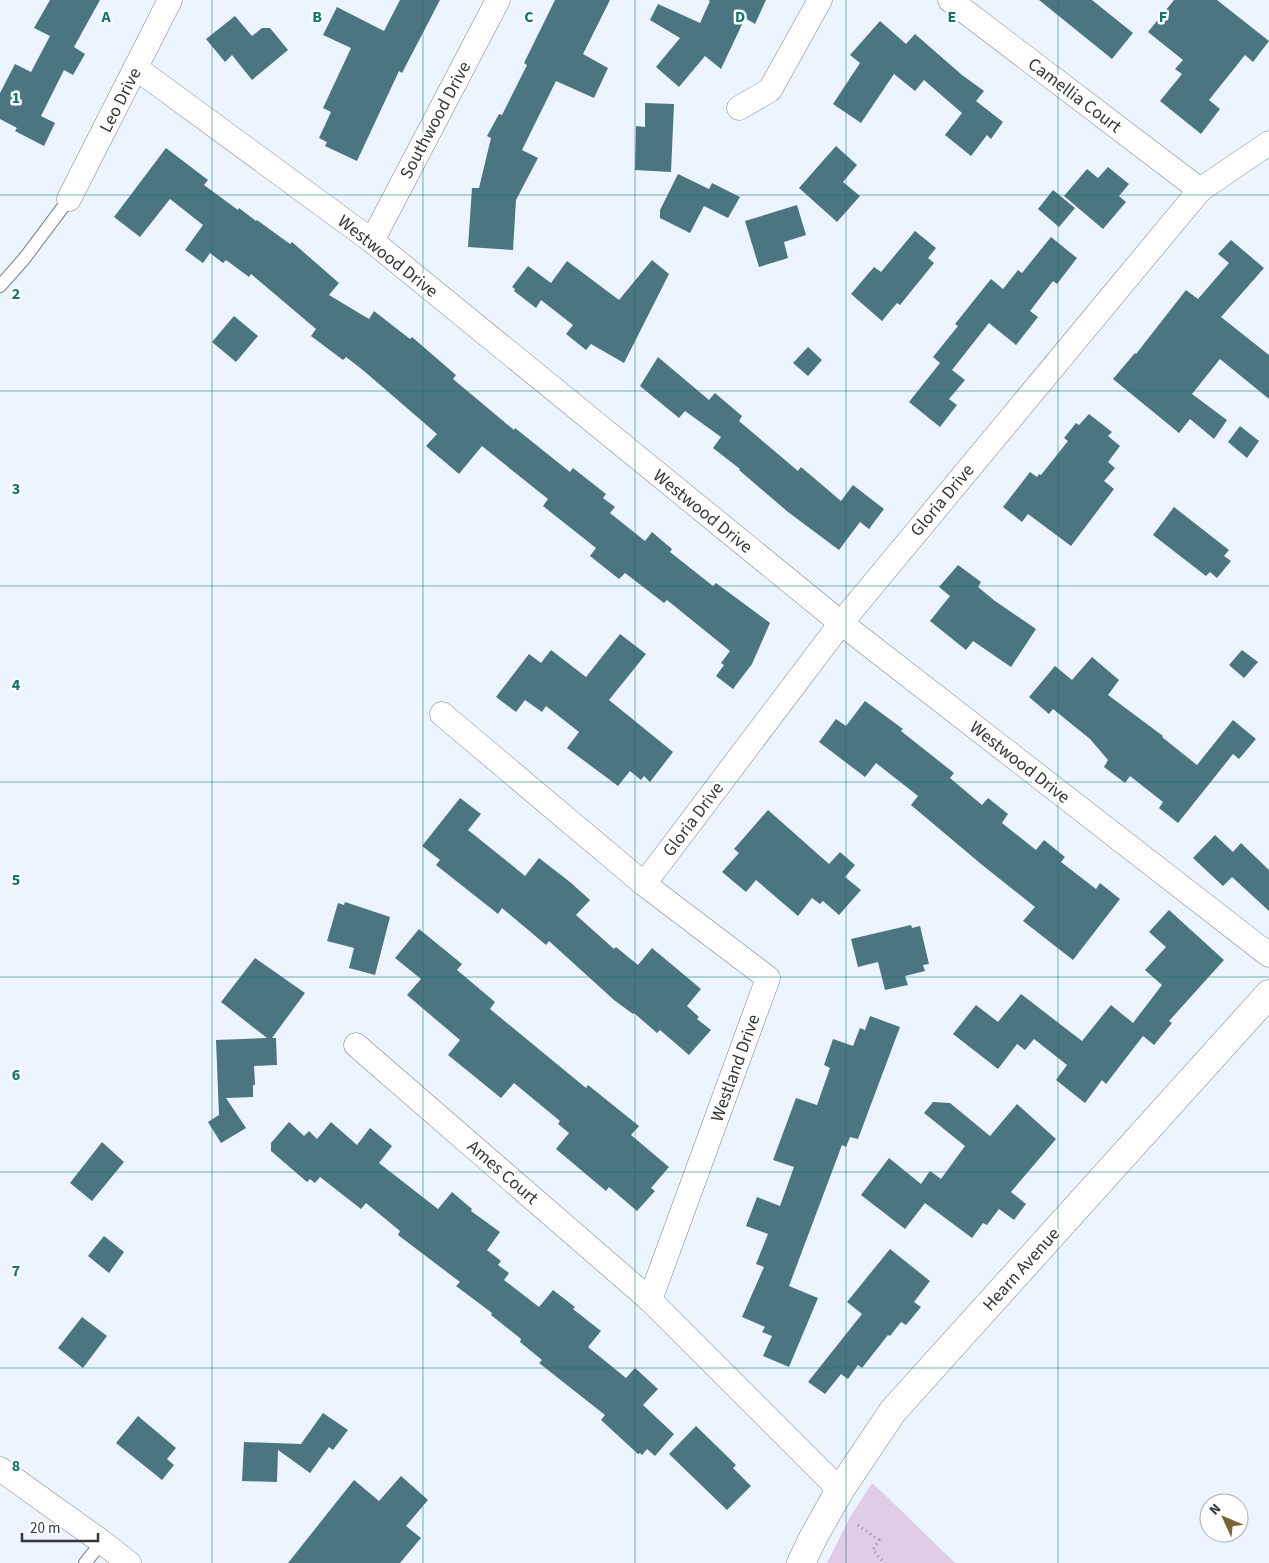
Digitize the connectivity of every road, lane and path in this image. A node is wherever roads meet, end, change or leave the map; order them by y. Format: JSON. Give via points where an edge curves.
{"nodes":[{"id":1,"x":170,"y":0,"type":"edge"},
{"id":2,"x":498,"y":0,"type":"edge"},
{"id":3,"x":820,"y":0,"type":"edge"},
{"id":4,"x":950,"y":0,"type":"edge"},
{"id":5,"x":136,"y":68,"type":"junction"},
{"id":6,"x":739,"y":108,"type":"dead end"},
{"id":7,"x":1269,"y":143,"type":"edge"},
{"id":8,"x":1200,"y":190,"type":"junction"},
{"id":9,"x":69,"y":199,"type":"joint"},
{"id":10,"x":372,"y":241,"type":"junction"},
{"id":11,"x":0,"y":286,"type":"edge"},
{"id":12,"x":841,"y":623,"type":"junction"},
{"id":13,"x":442,"y":714,"type":"dead end"},
{"id":14,"x":644,"y":884,"type":"junction"},
{"id":15,"x":1269,"y":955,"type":"edge"},
{"id":16,"x":1269,"y":994,"type":"edge"},
{"id":17,"x":356,"y":1045,"type":"dead end"},
{"id":18,"x":650,"y":1300,"type":"junction"},
{"id":19,"x":0,"y":1470,"type":"edge"},
{"id":20,"x":840,"y":1490,"type":"junction"},
{"id":21,"x":858,"y":1525,"type":"dead end"},
{"id":22,"x":102,"y":1542,"type":"junction"},
{"id":23,"x":85,"y":1563,"type":"edge"},
{"id":24,"x":129,"y":1563,"type":"edge"},
{"id":25,"x":801,"y":1563,"type":"edge"},
{"id":26,"x":884,"y":1563,"type":"edge"}],
"edges":[{"from":1,"to":5,"type":"street","name":"Leo Drive"},
{"from":2,"to":10,"type":"street","name":"Southwood Drive"},
{"from":3,"to":6,"type":"street","via":[[770,90]]},
{"from":4,"to":8,"type":"street","name":"Camellia Court"},
{"from":5,"to":9,"type":"street","name":"Leo Drive"},
{"from":5,"to":10,"type":"street","name":"Westwood Drive"},
{"from":7,"to":8,"type":"street","name":"Gloria Drive"},
{"from":8,"to":12,"type":"street","name":"Gloria Drive"},
{"from":9,"to":11,"type":"lane"},
{"from":10,"to":12,"type":"street","name":"Westwood Drive"},
{"from":12,"to":14,"type":"street","name":"Gloria Drive"},
{"from":12,"to":15,"type":"street","name":"Westwood Drive"},
{"from":13,"to":14,"type":"street","name":"Westland Drive"},
{"from":14,"to":18,"type":"street","name":"Westland Drive","via":[[768,978]]},
{"from":16,"to":20,"type":"main road","name":"Hearn Avenue","via":[[893,1411]]},
{"from":17,"to":18,"type":"street","name":"Ames Court"},
{"from":18,"to":20,"type":"street"},
{"from":19,"to":22,"type":"street"},
{"from":20,"to":25,"type":"main road","name":"Hearn Avenue"},
{"from":21,"to":26,"type":"path","via":[[879,1540],[873,1550]]},
{"from":22,"to":23,"type":"lane"},
{"from":22,"to":24,"type":"street"}]}
